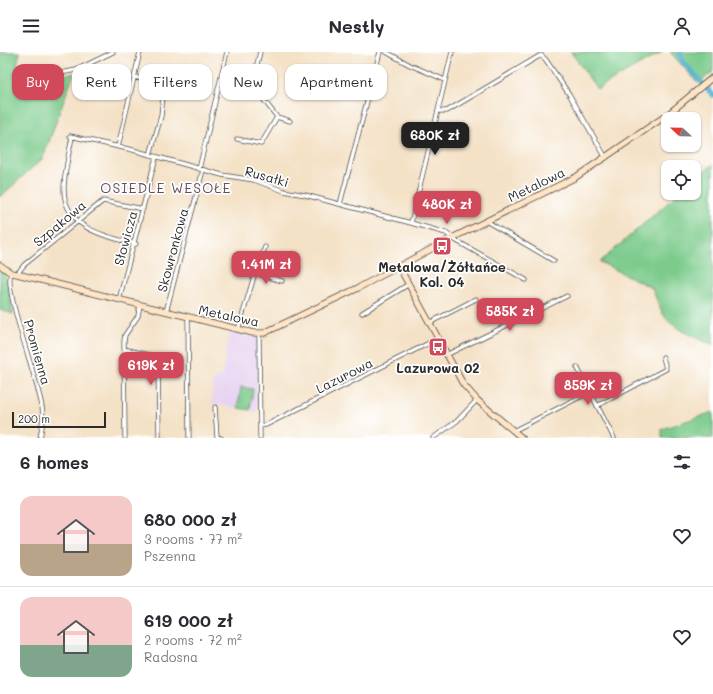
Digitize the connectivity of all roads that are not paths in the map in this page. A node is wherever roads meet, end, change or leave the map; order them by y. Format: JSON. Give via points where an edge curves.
{"nodes":[{"id":1,"x":113,"y":52,"type":"edge"},
{"id":2,"x":140,"y":52,"type":"edge"},
{"id":3,"x":227,"y":52,"type":"edge"},
{"id":4,"x":260,"y":52,"type":"edge"},
{"id":5,"x":380,"y":52,"type":"edge"},
{"id":6,"x":386,"y":52,"type":"edge"},
{"id":7,"x":452,"y":52,"type":"edge"},
{"id":8,"x":64,"y":72,"type":"edge"},
{"id":9,"x":135,"y":77,"type":"junction"},
{"id":10,"x":713,"y":77,"type":"edge"},
{"id":11,"x":446,"y":80,"type":"junction"},
{"id":12,"x":438,"y":111,"type":"junction"},
{"id":13,"x":277,"y":117,"type":"junction"},
{"id":14,"x":290,"y":121,"type":"dead end"},
{"id":15,"x":237,"y":139,"type":"dead end"},
{"id":16,"x":118,"y":147,"type":"junction"},
{"id":17,"x":150,"y":155,"type":"junction"},
{"id":18,"x":156,"y":157,"type":"junction"},
{"id":19,"x":606,"y":158,"type":"junction"},
{"id":20,"x":201,"y":170,"type":"junction"},
{"id":21,"x":340,"y":204,"type":"junction"},
{"id":22,"x":143,"y":209,"type":"junction"},
{"id":23,"x":78,"y":220,"type":"junction"},
{"id":24,"x":486,"y":221,"type":"junction"},
{"id":25,"x":411,"y":223,"type":"junction"},
{"id":26,"x":452,"y":238,"type":"junction"},
{"id":27,"x":135,"y":244,"type":"junction"},
{"id":28,"x":265,"y":247,"type":"dead end"},
{"id":29,"x":554,"y":261,"type":"dead end"},
{"id":30,"x":0,"y":264,"type":"edge"},
{"id":31,"x":392,"y":270,"type":"junction"},
{"id":32,"x":404,"y":271,"type":"junction"},
{"id":33,"x":255,"y":273,"type":"junction"},
{"id":34,"x":14,"y":274,"type":"junction"},
{"id":35,"x":526,"y":280,"type":"dead end"},
{"id":36,"x":282,"y":281,"type":"dead end"},
{"id":37,"x":409,"y":284,"type":"junction"},
{"id":38,"x":567,"y":296,"type":"dead end"},
{"id":39,"x":476,"y":299,"type":"dead end"},
{"id":40,"x":119,"y":300,"type":"junction"},
{"id":41,"x":140,"y":305,"type":"junction"},
{"id":42,"x":166,"y":312,"type":"junction"},
{"id":43,"x":362,"y":313,"type":"dead end"},
{"id":44,"x":188,"y":317,"type":"junction"},
{"id":45,"x":429,"y":323,"type":"junction"},
{"id":46,"x":238,"y":330,"type":"junction"},
{"id":47,"x":259,"y":334,"type":"junction"},
{"id":48,"x":438,"y":339,"type":"junction"},
{"id":49,"x":124,"y":349,"type":"junction"},
{"id":50,"x":446,"y":355,"type":"junction"},
{"id":51,"x":663,"y":357,"type":"dead end"},
{"id":52,"x":577,"y":367,"type":"dead end"},
{"id":53,"x":590,"y":392,"type":"junction"},
{"id":54,"x":477,"y":400,"type":"junction"},
{"id":55,"x":597,"y":406,"type":"junction"},
{"id":56,"x":215,"y":408,"type":"dead end"},
{"id":57,"x":260,"y":426,"type":"junction"},
{"id":58,"x":513,"y":431,"type":"junction"},
{"id":59,"x":40,"y":438,"type":"edge"},
{"id":60,"x":125,"y":438,"type":"edge"},
{"id":61,"x":159,"y":438,"type":"edge"},
{"id":62,"x":189,"y":438,"type":"edge"},
{"id":63,"x":218,"y":438,"type":"edge"},
{"id":64,"x":260,"y":438,"type":"edge"},
{"id":65,"x":433,"y":438,"type":"edge"},
{"id":66,"x":522,"y":438,"type":"edge"},
{"id":67,"x":614,"y":438,"type":"edge"}],
"edges":[{"from":1,"to":8,"type":"street","via":[[76,70]]},
{"from":2,"to":9,"type":"street"},
{"from":3,"to":20,"type":"street","name":"Skowronkowa"},
{"from":4,"to":13,"type":"street","via":[[252,85]]},
{"from":5,"to":21,"type":"street"},
{"from":6,"to":11,"type":"street"},
{"from":7,"to":11,"type":"street"},
{"from":9,"to":16,"type":"street"},
{"from":9,"to":17,"type":"street","via":[[164,86],[161,116]]},
{"from":10,"to":19,"type":"street","name":"Metalowa","via":[[667,116]]},
{"from":11,"to":12,"type":"street"},
{"from":12,"to":19,"type":"street","via":[[447,111],[541,55],[569,94]]},
{"from":12,"to":25,"type":"street"},
{"from":13,"to":14,"type":"street"},
{"from":13,"to":15,"type":"street","via":[[260,144]]},
{"from":16,"to":17,"type":"street","name":"Rusałki"},
{"from":16,"to":23,"type":"street","name":"Rusałki","via":[[71,137],[64,189],[65,201]]},
{"from":17,"to":18,"type":"street","name":"Rusałki"},
{"from":18,"to":20,"type":"street","name":"Rusałki"},
{"from":18,"to":22,"type":"street","name":"Słowicza"},
{"from":19,"to":24,"type":"street","name":"Metalowa","via":[[576,177]]},
{"from":20,"to":21,"type":"street","name":"Rusałki","via":[[254,180],[293,194]]},
{"from":20,"to":42,"type":"street","name":"Skowronkowa"},
{"from":21,"to":25,"type":"street","name":"Rusałki"},
{"from":22,"to":23,"type":"street","name":"Szpakowa","via":[[103,201]]},
{"from":22,"to":27,"type":"street","name":"Słowicza"},
{"from":23,"to":27,"type":"street","via":[[94,233]]},
{"from":23,"to":34,"type":"street","name":"Szpakowa"},
{"from":24,"to":26,"type":"street","name":"Metalowa"},
{"from":24,"to":29,"type":"street"},
{"from":25,"to":26,"type":"street","name":"Rusałki","via":[[446,233]]},
{"from":26,"to":32,"type":"street","name":"Metalowa","via":[[409,260]]},
{"from":26,"to":35,"type":"street","name":"Rusałki"},
{"from":27,"to":40,"type":"street","name":"Słowicza"},
{"from":28,"to":33,"type":"street"},
{"from":30,"to":34,"type":"street","name":"Metalowa"},
{"from":31,"to":32,"type":"street","name":"Metalowa"},
{"from":31,"to":32,"type":"street"},
{"from":31,"to":47,"type":"street","name":"Metalowa"},
{"from":32,"to":37,"type":"street"},
{"from":33,"to":36,"type":"street"},
{"from":33,"to":46,"type":"street"},
{"from":34,"to":40,"type":"street","name":"Metalowa"},
{"from":34,"to":59,"type":"street","name":"Promienna","via":[[9,279],[19,326],[42,407]]},
{"from":37,"to":43,"type":"street"},
{"from":37,"to":45,"type":"street"},
{"from":38,"to":50,"type":"street"},
{"from":39,"to":45,"type":"street"},
{"from":40,"to":41,"type":"street","name":"Metalowa"},
{"from":41,"to":42,"type":"street","name":"Metalowa"},
{"from":41,"to":49,"type":"street","via":[[136,321],[125,334]]},
{"from":42,"to":44,"type":"street","name":"Metalowa"},
{"from":44,"to":46,"type":"street","name":"Metalowa"},
{"from":44,"to":62,"type":"street"},
{"from":45,"to":48,"type":"street"},
{"from":46,"to":47,"type":"street","name":"Metalowa"},
{"from":47,"to":57,"type":"street"},
{"from":48,"to":50,"type":"street"},
{"from":48,"to":57,"type":"street","name":"Lazurowa"},
{"from":49,"to":60,"type":"street"},
{"from":49,"to":61,"type":"street","via":[[158,357]]},
{"from":50,"to":54,"type":"street","via":[[460,380]]},
{"from":51,"to":55,"type":"street","via":[[666,369]]},
{"from":52,"to":53,"type":"street"},
{"from":53,"to":55,"type":"street"},
{"from":53,"to":58,"type":"street"},
{"from":54,"to":58,"type":"street"},
{"from":54,"to":65,"type":"street","via":[[457,421]]},
{"from":55,"to":67,"type":"street"},
{"from":56,"to":63,"type":"street"},
{"from":57,"to":64,"type":"street"},
{"from":58,"to":66,"type":"street"}]}
